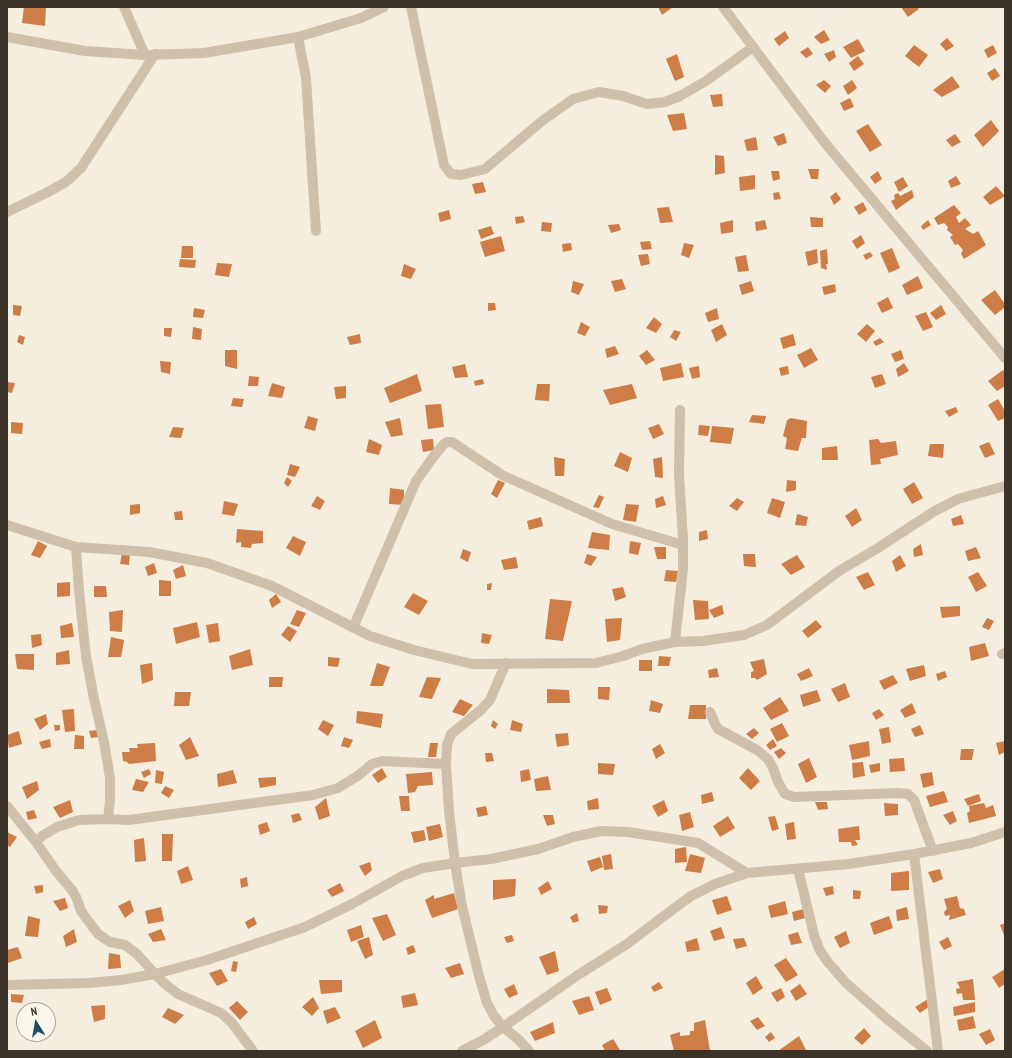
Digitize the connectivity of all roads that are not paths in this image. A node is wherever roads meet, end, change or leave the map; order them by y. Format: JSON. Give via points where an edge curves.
{"nodes":[{"id":1,"x":124,"y":7,"type":"edge"},
{"id":2,"x":384,"y":7,"type":"edge"},
{"id":3,"x":411,"y":7,"type":"edge"},
{"id":4,"x":723,"y":7,"type":"edge"},
{"id":5,"x":7,"y":37,"type":"edge"},
{"id":6,"x":298,"y":37,"type":"junction"},
{"id":7,"x":753,"y":47,"type":"junction"},
{"id":8,"x":150,"y":54,"type":"junction"},
{"id":9,"x":7,"y":212,"type":"edge"},
{"id":10,"x":316,"y":231,"type":"dead end"},
{"id":11,"x":1005,"y":358,"type":"edge"},
{"id":12,"x":680,"y":410,"type":"dead end"},
{"id":13,"x":1005,"y":486,"type":"edge"},
{"id":14,"x":7,"y":525,"type":"edge"},
{"id":15,"x":683,"y":545,"type":"junction"},
{"id":16,"x":76,"y":547,"type":"junction"},
{"id":17,"x":353,"y":628,"type":"junction"},
{"id":18,"x":675,"y":642,"type":"junction"},
{"id":19,"x":506,"y":663,"type":"junction"},
{"id":20,"x":710,"y":712,"type":"dead end"},
{"id":21,"x":446,"y":764,"type":"junction"},
{"id":22,"x":7,"y":806,"type":"edge"},
{"id":23,"x":108,"y":818,"type":"junction"},
{"id":24,"x":1005,"y":832,"type":"edge"},
{"id":25,"x":36,"y":842,"type":"junction"},
{"id":26,"x":933,"y":851,"type":"junction"},
{"id":27,"x":914,"y":854,"type":"junction"},
{"id":28,"x":455,"y":863,"type":"junction"},
{"id":29,"x":798,"y":869,"type":"junction"},
{"id":30,"x":747,"y":873,"type":"junction"},
{"id":31,"x":155,"y":974,"type":"junction"},
{"id":32,"x":7,"y":985,"type":"edge"},
{"id":33,"x":503,"y":1027,"type":"junction"},
{"id":34,"x":253,"y":1051,"type":"edge"},
{"id":35,"x":462,"y":1051,"type":"edge"},
{"id":36,"x":529,"y":1051,"type":"edge"},
{"id":37,"x":927,"y":1051,"type":"edge"},
{"id":38,"x":938,"y":1051,"type":"edge"}],
"edges":[{"from":1,"to":8,"type":"street"},
{"from":2,"to":6,"type":"street","via":[[361,18]]},
{"from":3,"to":7,"type":"street","via":[[444,165],[451,174],[460,175],[485,169],[542,121],[573,99],[598,92],[623,96],[647,104],[665,102],[706,81]]},
{"from":4,"to":7,"type":"street"},
{"from":5,"to":8,"type":"street","via":[[85,51]]},
{"from":6,"to":8,"type":"street","via":[[204,53]]},
{"from":6,"to":10,"type":"street","via":[[306,78]]},
{"from":7,"to":11,"type":"street","via":[[825,143]]},
{"from":8,"to":9,"type":"street","via":[[81,168],[66,182]]},
{"from":12,"to":15,"type":"street","via":[[678,474]]},
{"from":13,"to":18,"type":"street","via":[[958,499],[933,512],[839,571],[767,625],[744,635]]},
{"from":14,"to":16,"type":"street"},
{"from":15,"to":17,"type":"street","via":[[612,524],[502,475],[452,442],[447,442],[416,481]]},
{"from":15,"to":18,"type":"street","via":[[684,569]]},
{"from":16,"to":17,"type":"street","via":[[149,552],[207,563],[272,586]]},
{"from":16,"to":23,"type":"street","via":[[86,656],[110,778]]},
{"from":17,"to":19,"type":"street","via":[[414,650],[472,664]]},
{"from":18,"to":19,"type":"street","via":[[596,663]]},
{"from":19,"to":21,"type":"street","via":[[490,700],[451,734]]},
{"from":20,"to":26,"type":"street","via":[[718,729],[757,750],[768,759],[785,794],[794,797],[908,794],[914,800]]},
{"from":21,"to":23,"type":"street","via":[[382,761],[372,764],[338,788],[313,795],[129,820]]},
{"from":21,"to":28,"type":"street"},
{"from":22,"to":25,"type":"street"},
{"from":23,"to":25,"type":"street","via":[[72,822],[57,827]]},
{"from":24,"to":26,"type":"street"},
{"from":25,"to":31,"type":"street","via":[[72,890],[78,899],[81,912],[98,934],[110,942],[125,945]]},
{"from":26,"to":27,"type":"street"},
{"from":27,"to":29,"type":"street"},
{"from":27,"to":38,"type":"street"},
{"from":28,"to":30,"type":"street","via":[[491,859],[538,849],[601,831],[628,832],[698,843]]},
{"from":28,"to":31,"type":"street","via":[[423,868],[402,876],[305,927],[207,960]]},
{"from":28,"to":33,"type":"street","via":[[478,976],[487,1003]]},
{"from":29,"to":30,"type":"street"},
{"from":29,"to":37,"type":"street","via":[[814,935],[827,961],[846,983]]},
{"from":30,"to":33,"type":"street","via":[[691,896],[628,944]]},
{"from":31,"to":32,"type":"street","via":[[90,983]]},
{"from":31,"to":34,"type":"street","via":[[178,994],[221,1013]]},
{"from":33,"to":35,"type":"street"},
{"from":33,"to":36,"type":"street"}]}
